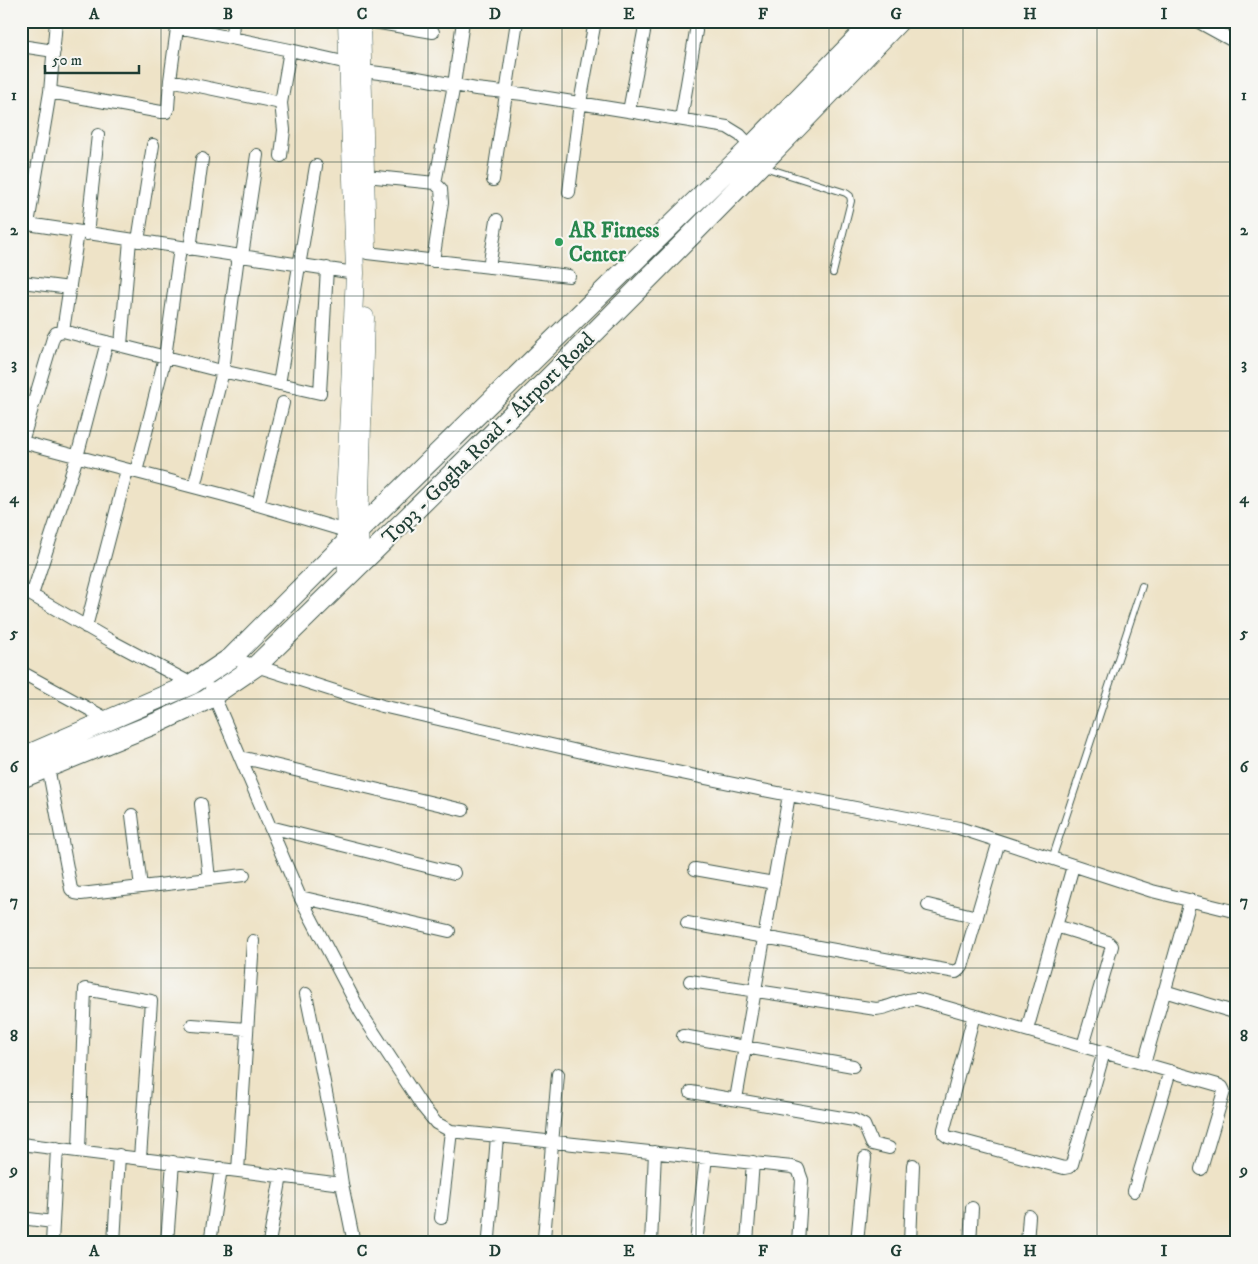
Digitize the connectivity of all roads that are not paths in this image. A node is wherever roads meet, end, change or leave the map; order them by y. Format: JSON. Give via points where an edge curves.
{"nodes":[{"id":1,"x":56,"y":21,"type":"edge"},
{"id":2,"x":233,"y":21,"type":"edge"},
{"id":3,"x":347,"y":21,"type":"edge"},
{"id":4,"x":361,"y":21,"type":"edge"},
{"id":5,"x":368,"y":21,"type":"edge"},
{"id":6,"x":463,"y":21,"type":"edge"},
{"id":7,"x":517,"y":21,"type":"edge"},
{"id":8,"x":595,"y":21,"type":"edge"},
{"id":9,"x":646,"y":21,"type":"edge"},
{"id":10,"x":874,"y":21,"type":"edge"},
{"id":11,"x":900,"y":21,"type":"edge"},
{"id":12,"x":1197,"y":21,"type":"edge"},
{"id":13,"x":178,"y":24,"type":"edge"},
{"id":14,"x":696,"y":31,"type":"dead end"},
{"id":15,"x":433,"y":32,"type":"dead end"},
{"id":16,"x":232,"y":38,"type":"junction"},
{"id":17,"x":1237,"y":43,"type":"edge"},
{"id":18,"x":21,"y":46,"type":"edge"},
{"id":19,"x":290,"y":50,"type":"junction"},
{"id":20,"x":54,"y":51,"type":"junction"},
{"id":21,"x":355,"y":67,"type":"junction"},
{"id":22,"x":170,"y":80,"type":"junction"},
{"id":23,"x":454,"y":85,"type":"junction"},
{"id":24,"x":50,"y":92,"type":"junction"},
{"id":25,"x":507,"y":92,"type":"junction"},
{"id":26,"x":281,"y":103,"type":"junction"},
{"id":27,"x":580,"y":104,"type":"junction"},
{"id":28,"x":629,"y":111,"type":"junction"},
{"id":29,"x":681,"y":119,"type":"junction"},
{"id":30,"x":98,"y":135,"type":"dead end"},
{"id":31,"x":153,"y":145,"type":"dead end"},
{"id":32,"x":257,"y":155,"type":"dead end"},
{"id":33,"x":281,"y":156,"type":"dead end"},
{"id":34,"x":759,"y":158,"type":"junction"},
{"id":35,"x":202,"y":159,"type":"dead end"},
{"id":36,"x":316,"y":166,"type":"dead end"},
{"id":37,"x":366,"y":176,"type":"junction"},
{"id":38,"x":493,"y":180,"type":"dead end"},
{"id":39,"x":435,"y":183,"type":"junction"},
{"id":40,"x":569,"y":192,"type":"dead end"},
{"id":41,"x":497,"y":220,"type":"dead end"},
{"id":42,"x":24,"y":223,"type":"edge"},
{"id":43,"x":82,"y":233,"type":"junction"},
{"id":44,"x":134,"y":241,"type":"junction"},
{"id":45,"x":185,"y":248,"type":"junction"},
{"id":46,"x":367,"y":253,"type":"junction"},
{"id":47,"x":240,"y":256,"type":"junction"},
{"id":48,"x":433,"y":261,"type":"junction"},
{"id":49,"x":300,"y":264,"type":"junction"},
{"id":50,"x":489,"y":267,"type":"junction"},
{"id":51,"x":327,"y":268,"type":"junction"},
{"id":52,"x":356,"y":273,"type":"junction"},
{"id":53,"x":833,"y":273,"type":"dead end"},
{"id":54,"x":569,"y":276,"type":"dead end"},
{"id":55,"x":22,"y":282,"type":"edge"},
{"id":56,"x":70,"y":288,"type":"junction"},
{"id":57,"x":63,"y":331,"type":"junction"},
{"id":58,"x":107,"y":342,"type":"junction"},
{"id":59,"x":121,"y":346,"type":"junction"},
{"id":60,"x":165,"y":357,"type":"junction"},
{"id":61,"x":223,"y":371,"type":"junction"},
{"id":62,"x":279,"y":384,"type":"junction"},
{"id":63,"x":283,"y":403,"type":"dead end"},
{"id":64,"x":22,"y":443,"type":"edge"},
{"id":65,"x":77,"y":457,"type":"junction"},
{"id":66,"x":131,"y":471,"type":"junction"},
{"id":67,"x":194,"y":487,"type":"junction"},
{"id":68,"x":258,"y":505,"type":"junction"},
{"id":69,"x":350,"y":535,"type":"junction"},
{"id":70,"x":354,"y":571,"type":"junction"},
{"id":71,"x":1142,"y":586,"type":"dead end"},
{"id":72,"x":27,"y":592,"type":"edge"},
{"id":73,"x":86,"y":627,"type":"junction"},
{"id":74,"x":231,"y":658,"type":"junction"},
{"id":75,"x":256,"y":666,"type":"junction"},
{"id":76,"x":21,"y":672,"type":"edge"},
{"id":77,"x":199,"y":680,"type":"junction"},
{"id":78,"x":214,"y":696,"type":"junction"},
{"id":79,"x":109,"y":720,"type":"junction"},
{"id":80,"x":240,"y":757,"type":"junction"},
{"id":81,"x":21,"y":758,"type":"edge"},
{"id":82,"x":48,"y":767,"type":"junction"},
{"id":83,"x":21,"y":778,"type":"edge"},
{"id":84,"x":789,"y":796,"type":"junction"},
{"id":85,"x":201,"y":804,"type":"dead end"},
{"id":86,"x":462,"y":810,"type":"dead end"},
{"id":87,"x":132,"y":815,"type":"dead end"},
{"id":88,"x":270,"y":827,"type":"junction"},
{"id":89,"x":999,"y":842,"type":"junction"},
{"id":90,"x":1052,"y":859,"type":"junction"},
{"id":91,"x":1073,"y":866,"type":"junction"},
{"id":92,"x":695,"y":869,"type":"dead end"},
{"id":93,"x":454,"y":873,"type":"dead end"},
{"id":94,"x":244,"y":875,"type":"dead end"},
{"id":95,"x":210,"y":879,"type":"junction"},
{"id":96,"x":774,"y":883,"type":"junction"},
{"id":97,"x":141,"y":887,"type":"junction"},
{"id":98,"x":300,"y":897,"type":"junction"},
{"id":99,"x":1190,"y":901,"type":"junction"},
{"id":100,"x":928,"y":905,"type":"dead end"},
{"id":101,"x":1237,"y":912,"type":"edge"},
{"id":102,"x":976,"y":917,"type":"junction"},
{"id":103,"x":687,"y":923,"type":"dead end"},
{"id":104,"x":1056,"y":926,"type":"junction"},
{"id":105,"x":449,"y":931,"type":"dead end"},
{"id":106,"x":764,"y":936,"type":"junction"},
{"id":107,"x":252,"y":941,"type":"dead end"},
{"id":108,"x":690,"y":981,"type":"dead end"},
{"id":109,"x":1164,"y":991,"type":"junction"},
{"id":110,"x":755,"y":992,"type":"junction"},
{"id":111,"x":306,"y":994,"type":"dead end"},
{"id":112,"x":1237,"y":1013,"type":"edge"},
{"id":113,"x":974,"y":1015,"type":"junction"},
{"id":114,"x":192,"y":1025,"type":"dead end"},
{"id":115,"x":247,"y":1028,"type":"junction"},
{"id":116,"x":1027,"y":1030,"type":"junction"},
{"id":117,"x":683,"y":1036,"type":"dead end"},
{"id":118,"x":1083,"y":1046,"type":"junction"},
{"id":119,"x":745,"y":1047,"type":"junction"},
{"id":120,"x":1104,"y":1052,"type":"junction"},
{"id":121,"x":1144,"y":1064,"type":"junction"},
{"id":122,"x":853,"y":1066,"type":"dead end"},
{"id":123,"x":1170,"y":1071,"type":"junction"},
{"id":124,"x":558,"y":1074,"type":"dead end"},
{"id":125,"x":691,"y":1092,"type":"dead end"},
{"id":126,"x":736,"y":1100,"type":"junction"},
{"id":127,"x":451,"y":1131,"type":"junction"},
{"id":128,"x":497,"y":1136,"type":"junction"},
{"id":129,"x":552,"y":1142,"type":"junction"},
{"id":130,"x":21,"y":1144,"type":"edge"},
{"id":131,"x":57,"y":1148,"type":"junction"},
{"id":132,"x":889,"y":1148,"type":"dead end"},
{"id":133,"x":79,"y":1150,"type":"junction"},
{"id":134,"x":655,"y":1152,"type":"junction"},
{"id":135,"x":119,"y":1155,"type":"junction"},
{"id":136,"x":706,"y":1157,"type":"junction"},
{"id":137,"x":140,"y":1158,"type":"junction"},
{"id":138,"x":865,"y":1158,"type":"dead end"},
{"id":139,"x":173,"y":1162,"type":"junction"},
{"id":140,"x":753,"y":1162,"type":"junction"},
{"id":141,"x":913,"y":1165,"type":"dead end"},
{"id":142,"x":221,"y":1168,"type":"junction"},
{"id":143,"x":1202,"y":1169,"type":"dead end"},
{"id":144,"x":238,"y":1171,"type":"junction"},
{"id":145,"x":281,"y":1176,"type":"junction"},
{"id":146,"x":342,"y":1184,"type":"junction"},
{"id":147,"x":1134,"y":1191,"type":"dead end"},
{"id":148,"x":972,"y":1208,"type":"dead end"},
{"id":149,"x":1029,"y":1216,"type":"dead end"},
{"id":150,"x":21,"y":1218,"type":"edge"},
{"id":151,"x":441,"y":1218,"type":"dead end"},
{"id":152,"x":53,"y":1222,"type":"junction"},
{"id":153,"x":489,"y":1238,"type":"dead end"},
{"id":154,"x":544,"y":1238,"type":"dead end"},
{"id":155,"x":747,"y":1242,"type":"dead end"},
{"id":156,"x":52,"y":1243,"type":"edge"},
{"id":157,"x":114,"y":1243,"type":"edge"},
{"id":158,"x":167,"y":1243,"type":"edge"},
{"id":159,"x":210,"y":1243,"type":"edge"},
{"id":160,"x":269,"y":1243,"type":"edge"},
{"id":161,"x":354,"y":1243,"type":"edge"},
{"id":162,"x":651,"y":1243,"type":"edge"},
{"id":163,"x":696,"y":1243,"type":"edge"},
{"id":164,"x":798,"y":1243,"type":"edge"},
{"id":165,"x":857,"y":1243,"type":"edge"},
{"id":166,"x":910,"y":1243,"type":"edge"},
{"id":167,"x":970,"y":1243,"type":"edge"},
{"id":168,"x":1027,"y":1243,"type":"edge"}],
"edges":[{"from":1,"to":20,"type":"street"},
{"from":2,"to":16,"type":"street"},
{"from":3,"to":21,"type":"street"},
{"from":4,"to":21,"type":"street"},
{"from":5,"to":15,"type":"street"},
{"from":6,"to":23,"type":"street"},
{"from":7,"to":25,"type":"street"},
{"from":8,"to":27,"type":"street"},
{"from":9,"to":28,"type":"street"},
{"from":10,"to":34,"type":"main road"},
{"from":11,"to":34,"type":"main road","name":"Top3 - Gogha Road - Airport Road"},
{"from":12,"to":17,"type":"street"},
{"from":13,"to":16,"type":"street"},
{"from":13,"to":22,"type":"street"},
{"from":14,"to":29,"type":"street"},
{"from":16,"to":19,"type":"street"},
{"from":18,"to":20,"type":"street"},
{"from":19,"to":21,"type":"street"},
{"from":19,"to":26,"type":"street"},
{"from":20,"to":24,"type":"street"},
{"from":21,"to":23,"type":"street"},
{"from":21,"to":37,"type":"street"},
{"from":21,"to":52,"type":"street"},
{"from":22,"to":24,"type":"street","via":[[166,112]]},
{"from":22,"to":26,"type":"street"},
{"from":23,"to":25,"type":"street"},
{"from":23,"to":39,"type":"street"},
{"from":24,"to":42,"type":"street"},
{"from":25,"to":27,"type":"street"},
{"from":25,"to":38,"type":"street"},
{"from":26,"to":33,"type":"street","via":[[284,130]]},
{"from":27,"to":28,"type":"street"},
{"from":27,"to":40,"type":"street"},
{"from":28,"to":29,"type":"street"},
{"from":29,"to":34,"type":"street","via":[[727,127],[735,131]]},
{"from":30,"to":43,"type":"street"},
{"from":31,"to":44,"type":"street"},
{"from":32,"to":47,"type":"street"},
{"from":34,"to":53,"type":"lane","via":[[850,196]]},
{"from":34,"to":69,"type":"main road"},
{"from":34,"to":70,"type":"main road","name":"Top3 - Gogha Road - Airport Road","via":[[589,339]]},
{"from":35,"to":45,"type":"street"},
{"from":36,"to":49,"type":"street"},
{"from":37,"to":39,"type":"street"},
{"from":37,"to":46,"type":"street"},
{"from":39,"to":48,"type":"street","via":[[441,189],[442,202]]},
{"from":41,"to":50,"type":"street"},
{"from":42,"to":43,"type":"street"},
{"from":43,"to":44,"type":"street"},
{"from":43,"to":56,"type":"street"},
{"from":44,"to":45,"type":"street"},
{"from":44,"to":59,"type":"street"},
{"from":45,"to":47,"type":"street"},
{"from":45,"to":60,"type":"street"},
{"from":46,"to":48,"type":"street"},
{"from":46,"to":69,"type":"street"},
{"from":47,"to":49,"type":"street"},
{"from":47,"to":61,"type":"street"},
{"from":48,"to":50,"type":"street"},
{"from":49,"to":51,"type":"street"},
{"from":49,"to":62,"type":"street"},
{"from":50,"to":54,"type":"street"},
{"from":51,"to":52,"type":"street"},
{"from":51,"to":62,"type":"street","via":[[320,393]]},
{"from":52,"to":69,"type":"street","via":[[345,502]]},
{"from":55,"to":56,"type":"street"},
{"from":56,"to":57,"type":"street"},
{"from":57,"to":58,"type":"street"},
{"from":57,"to":64,"type":"street","via":[[53,338]]},
{"from":58,"to":59,"type":"street"},
{"from":58,"to":65,"type":"street"},
{"from":59,"to":60,"type":"street"},
{"from":60,"to":61,"type":"street"},
{"from":60,"to":66,"type":"street"},
{"from":61,"to":62,"type":"street"},
{"from":61,"to":67,"type":"street"},
{"from":63,"to":68,"type":"street"},
{"from":64,"to":65,"type":"street"},
{"from":65,"to":66,"type":"street"},
{"from":65,"to":72,"type":"street"},
{"from":66,"to":67,"type":"street"},
{"from":66,"to":73,"type":"street"},
{"from":67,"to":68,"type":"street"},
{"from":68,"to":69,"type":"street"},
{"from":69,"to":70,"type":"street"},
{"from":69,"to":74,"type":"main road"},
{"from":70,"to":75,"type":"main road","name":"Top3 - Gogha Road - Airport Road"},
{"from":71,"to":90,"type":"lane"},
{"from":72,"to":73,"type":"street"},
{"from":73,"to":77,"type":"street"},
{"from":74,"to":75,"type":"street"},
{"from":74,"to":77,"type":"main road"},
{"from":75,"to":78,"type":"main road","name":"Top3 - Gogha Road - Airport Road"},
{"from":75,"to":84,"type":"street","via":[[382,706]]},
{"from":76,"to":79,"type":"street"},
{"from":77,"to":78,"type":"street"},
{"from":77,"to":79,"type":"main road"},
{"from":78,"to":80,"type":"street"},
{"from":78,"to":82,"type":"main road","name":"Top3 - Gogha Road - Airport Road"},
{"from":79,"to":81,"type":"main road"},
{"from":80,"to":86,"type":"street"},
{"from":80,"to":88,"type":"street"},
{"from":82,"to":83,"type":"main road","name":"Top3 - Gogha Road - Airport Road"},
{"from":82,"to":97,"type":"street","via":[[75,893]]},
{"from":84,"to":89,"type":"street","via":[[959,828]]},
{"from":84,"to":96,"type":"street"},
{"from":85,"to":95,"type":"street"},
{"from":87,"to":97,"type":"street"},
{"from":88,"to":93,"type":"street"},
{"from":88,"to":98,"type":"street"},
{"from":89,"to":90,"type":"street"},
{"from":89,"to":102,"type":"street"},
{"from":90,"to":91,"type":"street"},
{"from":91,"to":99,"type":"street"},
{"from":91,"to":104,"type":"street"},
{"from":92,"to":96,"type":"street"},
{"from":94,"to":95,"type":"street"},
{"from":95,"to":97,"type":"street"},
{"from":96,"to":106,"type":"street"},
{"from":98,"to":105,"type":"street"},
{"from":98,"to":127,"type":"street","via":[[366,1021],[422,1106],[436,1123]]},
{"from":99,"to":101,"type":"street"},
{"from":99,"to":109,"type":"street"},
{"from":100,"to":102,"type":"street"},
{"from":102,"to":106,"type":"street","via":[[962,967],[956,972]]},
{"from":103,"to":106,"type":"street"},
{"from":104,"to":116,"type":"street"},
{"from":104,"to":118,"type":"street","via":[[1112,946]]},
{"from":106,"to":110,"type":"street"},
{"from":107,"to":115,"type":"street"},
{"from":108,"to":110,"type":"street"},
{"from":109,"to":112,"type":"street"},
{"from":109,"to":121,"type":"street"},
{"from":110,"to":113,"type":"street","via":[[876,1009],[917,999]]},
{"from":110,"to":119,"type":"street"},
{"from":111,"to":146,"type":"street"},
{"from":113,"to":116,"type":"street"},
{"from":113,"to":120,"type":"street","via":[[944,1128],[948,1137],[1069,1167]]},
{"from":114,"to":115,"type":"street"},
{"from":115,"to":144,"type":"street"},
{"from":116,"to":118,"type":"street"},
{"from":117,"to":119,"type":"street"},
{"from":118,"to":120,"type":"street"},
{"from":119,"to":122,"type":"street"},
{"from":119,"to":126,"type":"street"},
{"from":120,"to":121,"type":"street"},
{"from":121,"to":123,"type":"street"},
{"from":123,"to":143,"type":"street","via":[[1218,1085],[1224,1091]]},
{"from":123,"to":147,"type":"street"},
{"from":124,"to":129,"type":"street"},
{"from":125,"to":126,"type":"street"},
{"from":126,"to":132,"type":"street","via":[[854,1120],[864,1125],[872,1144]]},
{"from":127,"to":128,"type":"street"},
{"from":127,"to":151,"type":"street"},
{"from":128,"to":129,"type":"street"},
{"from":128,"to":153,"type":"street"},
{"from":129,"to":134,"type":"street"},
{"from":129,"to":154,"type":"street"},
{"from":130,"to":131,"type":"street"},
{"from":131,"to":133,"type":"street"},
{"from":131,"to":152,"type":"street"},
{"from":133,"to":135,"type":"street"},
{"from":133,"to":137,"type":"street","via":[[85,989],[151,1001]]},
{"from":134,"to":136,"type":"street"},
{"from":134,"to":162,"type":"street"},
{"from":135,"to":137,"type":"street"},
{"from":135,"to":157,"type":"street"},
{"from":136,"to":140,"type":"street"},
{"from":136,"to":163,"type":"street"},
{"from":137,"to":139,"type":"street"},
{"from":138,"to":165,"type":"street"},
{"from":139,"to":142,"type":"street"},
{"from":139,"to":158,"type":"street"},
{"from":140,"to":155,"type":"street"},
{"from":140,"to":164,"type":"street","via":[[798,1169]]},
{"from":141,"to":166,"type":"street"},
{"from":142,"to":144,"type":"street"},
{"from":142,"to":159,"type":"street"},
{"from":144,"to":145,"type":"street"},
{"from":145,"to":146,"type":"street"},
{"from":145,"to":160,"type":"street"},
{"from":146,"to":161,"type":"street"},
{"from":148,"to":167,"type":"street"},
{"from":149,"to":168,"type":"street"},
{"from":150,"to":152,"type":"street"},
{"from":152,"to":156,"type":"street"}]}
